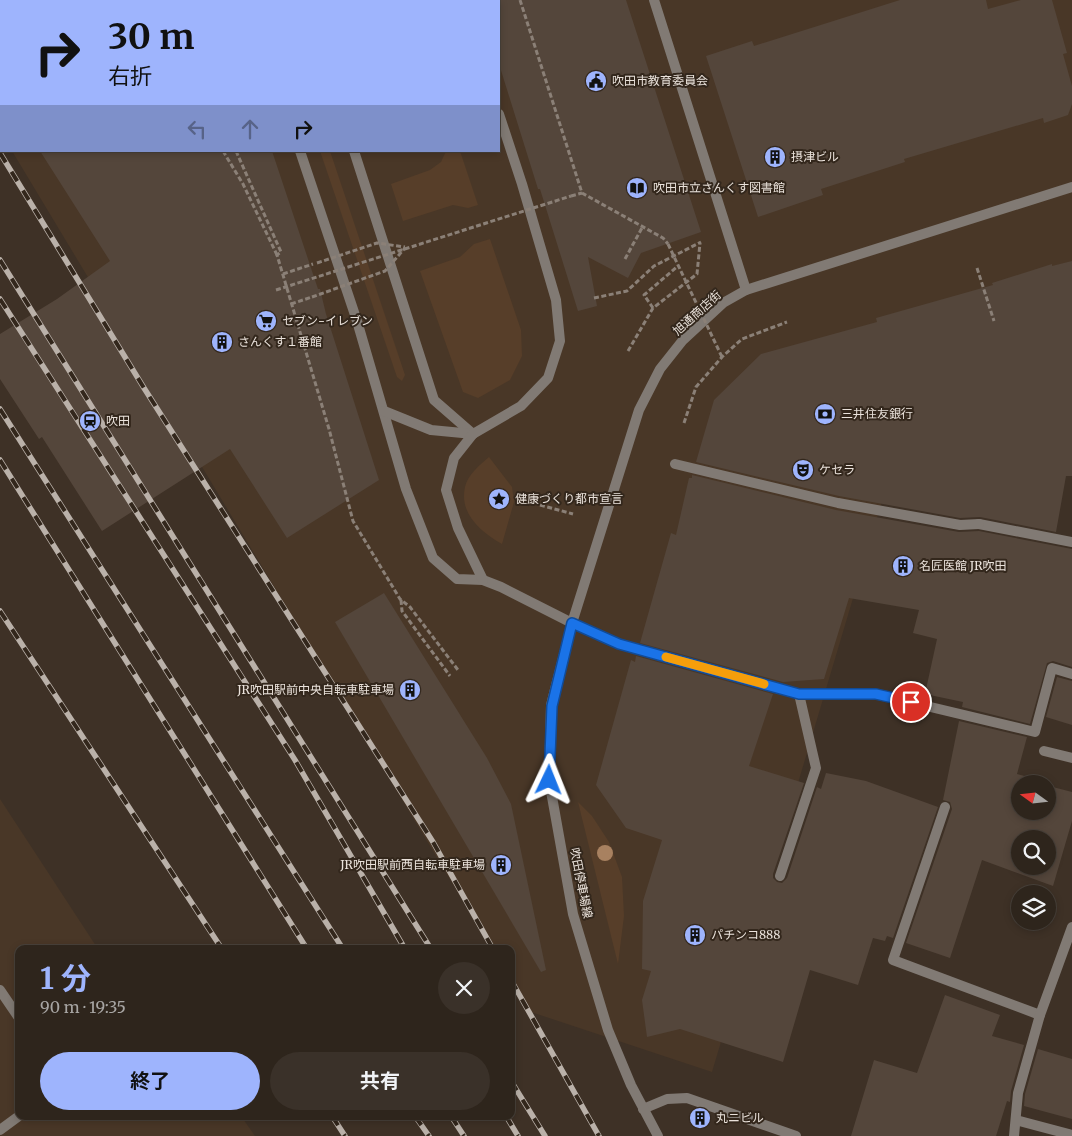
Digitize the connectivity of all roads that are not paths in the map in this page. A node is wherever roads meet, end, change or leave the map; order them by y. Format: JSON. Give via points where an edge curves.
{"nodes":[{"id":1,"x":654,"y":0,"type":"edge"},
{"id":2,"x":500,"y":117,"type":"edge"},
{"id":3,"x":300,"y":152,"type":"edge"},
{"id":4,"x":354,"y":152,"type":"edge"},
{"id":5,"x":1072,"y":187,"type":"edge"},
{"id":6,"x":746,"y":290,"type":"junction"},
{"id":7,"x":384,"y":411,"type":"junction"},
{"id":8,"x":473,"y":434,"type":"junction"},
{"id":9,"x":675,"y":464,"type":"dead end"},
{"id":10,"x":1072,"y":542,"type":"edge"},
{"id":11,"x":483,"y":580,"type":"junction"},
{"id":12,"x":572,"y":623,"type":"junction"},
{"id":13,"x":1072,"y":674,"type":"edge"},
{"id":14,"x":799,"y":694,"type":"junction"},
{"id":15,"x":1044,"y":751,"type":"dead end"},
{"id":16,"x":1072,"y":758,"type":"edge"},
{"id":17,"x":945,"y":806,"type":"dead end"},
{"id":18,"x":780,"y":876,"type":"dead end"},
{"id":19,"x":1072,"y":927,"type":"edge"},
{"id":20,"x":0,"y":990,"type":"edge"},
{"id":21,"x":15,"y":1012,"type":"edge"},
{"id":22,"x":1040,"y":1015,"type":"junction"},
{"id":23,"x":643,"y":1109,"type":"junction"},
{"id":24,"x":15,"y":1119,"type":"edge"},
{"id":25,"x":1016,"y":1120,"type":"junction"},
{"id":26,"x":0,"y":1130,"type":"edge"},
{"id":27,"x":1072,"y":1135,"type":"edge"},
{"id":28,"x":658,"y":1136,"type":"edge"},
{"id":29,"x":796,"y":1136,"type":"edge"},
{"id":30,"x":1014,"y":1136,"type":"edge"}],
"edges":[{"from":1,"to":6,"type":"street"},
{"from":2,"to":8,"type":"street","via":[[556,300],[560,342],[548,378],[521,406]]},
{"from":3,"to":7,"type":"street"},
{"from":4,"to":8,"type":"street","via":[[434,400]]},
{"from":5,"to":6,"type":"street","name":"旭通商店街"},
{"from":6,"to":12,"type":"street","name":"旭通商店街","via":[[723,303],[683,340],[660,369],[638,410]]},
{"from":7,"to":8,"type":"street","via":[[431,430]]},
{"from":7,"to":11,"type":"street","via":[[406,489],[433,558],[457,579]]},
{"from":8,"to":11,"type":"street","via":[[454,458],[446,490],[458,528]]},
{"from":9,"to":10,"type":"street","via":[[838,502]]},
{"from":11,"to":12,"type":"street"},
{"from":12,"to":14,"type":"street","via":[[619,644]]},
{"from":12,"to":23,"type":"street","name":"吹田停車場線","via":[[552,706],[549,780],[573,914],[608,1030]]},
{"from":13,"to":14,"type":"street","via":[[1052,668],[1035,732],[876,694]]},
{"from":14,"to":18,"type":"street","via":[[816,768]]},
{"from":15,"to":16,"type":"street"},
{"from":17,"to":22,"type":"street","via":[[893,960]]},
{"from":19,"to":22,"type":"street"},
{"from":20,"to":21,"type":"street"},
{"from":22,"to":25,"type":"street","via":[[1018,1093]]},
{"from":23,"to":28,"type":"street","name":"吹田停車場線"},
{"from":23,"to":29,"type":"street","via":[[667,1099],[687,1098]]},
{"from":24,"to":26,"type":"street"},
{"from":25,"to":27,"type":"street"},
{"from":25,"to":30,"type":"street"}]}
